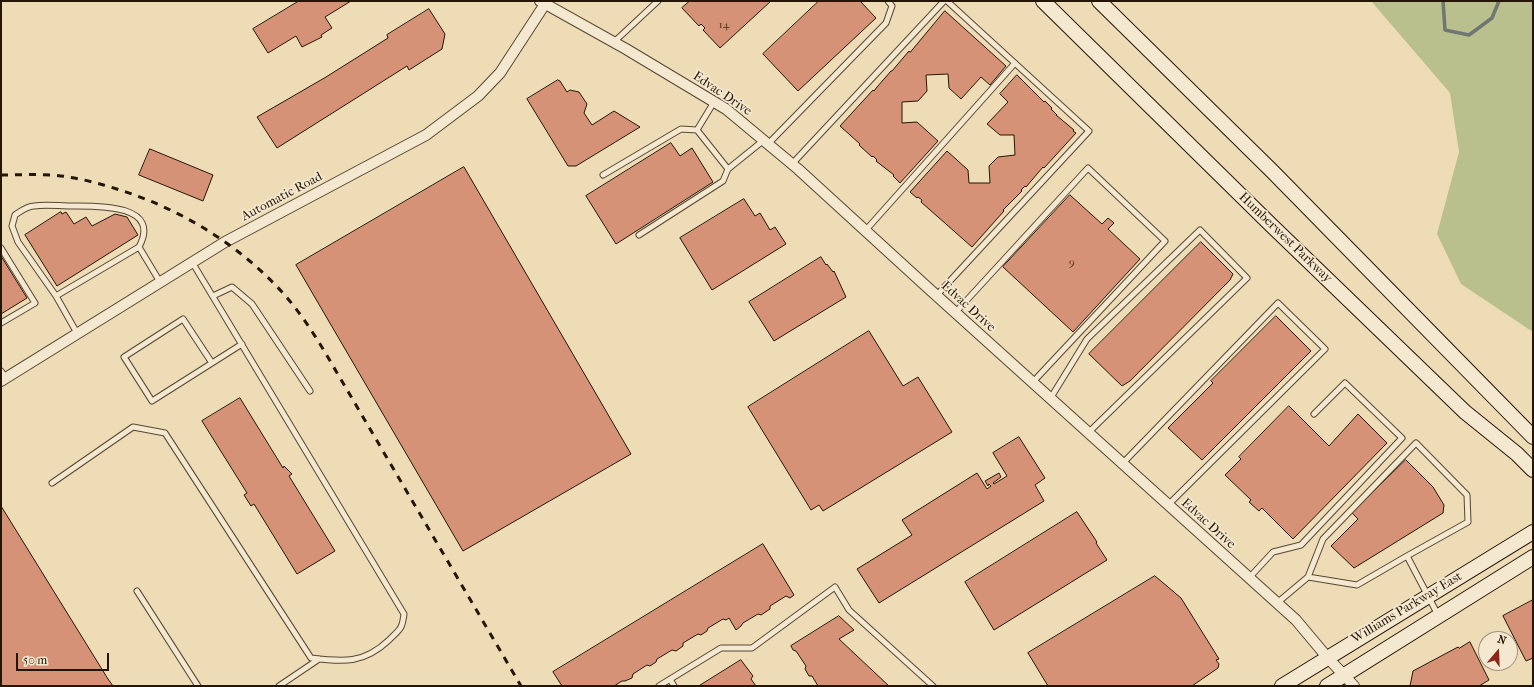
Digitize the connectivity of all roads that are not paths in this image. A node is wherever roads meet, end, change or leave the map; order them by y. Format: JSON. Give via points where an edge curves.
{"nodes":[{"id":1,"x":658,"y":1,"type":"edge"},
{"id":2,"x":888,"y":1,"type":"edge"},
{"id":3,"x":946,"y":1,"type":"edge"},
{"id":4,"x":1043,"y":1,"type":"edge"},
{"id":5,"x":1099,"y":1,"type":"edge"},
{"id":6,"x":542,"y":2,"type":"edge"},
{"id":7,"x":614,"y":42,"type":"junction"},
{"id":8,"x":1015,"y":63,"type":"junction"},
{"id":9,"x":714,"y":102,"type":"junction"},
{"id":10,"x":697,"y":130,"type":"junction"},
{"id":11,"x":766,"y":142,"type":"junction"},
{"id":12,"x":792,"y":164,"type":"junction"},
{"id":13,"x":728,"y":169,"type":"junction"},
{"id":14,"x":604,"y":175,"type":"dead end"},
{"id":15,"x":865,"y":231,"type":"junction"},
{"id":16,"x":639,"y":235,"type":"dead end"},
{"id":17,"x":139,"y":247,"type":"junction"},
{"id":18,"x":1,"y":248,"type":"edge"},
{"id":19,"x":192,"y":262,"type":"junction"},
{"id":20,"x":160,"y":282,"type":"junction"},
{"id":21,"x":56,"y":296,"type":"junction"},
{"id":22,"x":213,"y":296,"type":"junction"},
{"id":23,"x":936,"y":296,"type":"junction"},
{"id":24,"x":955,"y":313,"type":"junction"},
{"id":25,"x":1,"y":323,"type":"edge"},
{"id":26,"x":77,"y":333,"type":"junction"},
{"id":27,"x":242,"y":344,"type":"junction"},
{"id":28,"x":212,"y":363,"type":"junction"},
{"id":29,"x":2,"y":377,"type":"edge"},
{"id":30,"x":1032,"y":383,"type":"junction"},
{"id":31,"x":310,"y":391,"type":"dead end"},
{"id":32,"x":1050,"y":399,"type":"junction"},
{"id":33,"x":1314,"y":414,"type":"dead end"},
{"id":34,"x":1088,"y":433,"type":"junction"},
{"id":35,"x":1533,"y":437,"type":"edge"},
{"id":36,"x":1122,"y":464,"type":"junction"},
{"id":37,"x":1533,"y":470,"type":"edge"},
{"id":38,"x":52,"y":483,"type":"dead end"},
{"id":39,"x":1168,"y":505,"type":"junction"},
{"id":40,"x":1533,"y":532,"type":"edge"},
{"id":41,"x":1407,"y":556,"type":"junction"},
{"id":42,"x":1533,"y":557,"type":"edge"},
{"id":43,"x":1308,"y":577,"type":"junction"},
{"id":44,"x":1249,"y":578,"type":"junction"},
{"id":45,"x":137,"y":591,"type":"dead end"},
{"id":46,"x":1428,"y":596,"type":"junction"},
{"id":47,"x":1277,"y":604,"type":"junction"},
{"id":48,"x":1439,"y":616,"type":"junction"},
{"id":49,"x":1327,"y":657,"type":"junction"},
{"id":50,"x":319,"y":659,"type":"junction"},
{"id":51,"x":1344,"y":676,"type":"junction"},
{"id":52,"x":670,"y":679,"type":"junction"},
{"id":53,"x":198,"y":686,"type":"edge"},
{"id":54,"x":279,"y":686,"type":"edge"},
{"id":55,"x":659,"y":686,"type":"edge"},
{"id":56,"x":674,"y":686,"type":"edge"},
{"id":57,"x":933,"y":686,"type":"edge"},
{"id":58,"x":1282,"y":686,"type":"edge"},
{"id":59,"x":1327,"y":686,"type":"edge"},
{"id":60,"x":1354,"y":686,"type":"edge"}],
"edges":[{"from":1,"to":7,"type":"lane"},
{"from":2,"to":11,"type":"lane","via":[[892,6],[886,23]]},
{"from":3,"to":8,"type":"lane"},
{"from":3,"to":12,"type":"lane"},
{"from":4,"to":37,"type":"main road","name":"Humberwest Parkway","via":[[1465,412]]},
{"from":5,"to":35,"type":"main road","via":[[1278,176]]},
{"from":6,"to":7,"type":"street","name":"Edvac Drive"},
{"from":6,"to":19,"type":"street","name":"Automatic Road","via":[[500,73],[478,96],[426,135]]},
{"from":7,"to":9,"type":"street","name":"Edvac Drive"},
{"from":8,"to":15,"type":"lane"},
{"from":8,"to":23,"type":"lane","via":[[1089,131]]},
{"from":9,"to":10,"type":"lane"},
{"from":9,"to":11,"type":"street","name":"Edvac Drive"},
{"from":10,"to":13,"type":"lane"},
{"from":10,"to":14,"type":"lane","via":[[681,129]]},
{"from":11,"to":12,"type":"street","name":"Edvac Drive"},
{"from":11,"to":13,"type":"lane"},
{"from":12,"to":15,"type":"street","name":"Edvac Drive"},
{"from":13,"to":16,"type":"lane","via":[[723,181]]},
{"from":15,"to":23,"type":"street","name":"Edvac Drive"},
{"from":17,"to":20,"type":"lane"},
{"from":17,"to":21,"type":"lane"},
{"from":17,"to":21,"type":"lane","via":[[144,238],[144,228],[137,216],[127,211],[94,206],[34,206],[24,209],[15,215],[12,226],[18,242]]},
{"from":18,"to":25,"type":"lane","via":[[35,303]]},
{"from":19,"to":20,"type":"street","name":"Automatic Road"},
{"from":19,"to":22,"type":"lane"},
{"from":20,"to":26,"type":"street","name":"Automatic Road"},
{"from":21,"to":26,"type":"lane"},
{"from":22,"to":27,"type":"lane"},
{"from":22,"to":31,"type":"lane","via":[[232,286],[252,304]]},
{"from":23,"to":24,"type":"street","name":"Edvac Drive"},
{"from":24,"to":30,"type":"street","name":"Edvac Drive"},
{"from":24,"to":30,"type":"lane","via":[[1088,168],[1165,241]]},
{"from":26,"to":29,"type":"street","name":"Automatic Road"},
{"from":27,"to":28,"type":"lane"},
{"from":27,"to":50,"type":"lane","via":[[404,614],[402,627],[378,650],[353,660]]},
{"from":28,"to":28,"type":"lane","via":[[152,401],[124,357],[183,319]]},
{"from":30,"to":32,"type":"street","name":"Edvac Drive"},
{"from":32,"to":34,"type":"street","name":"Edvac Drive"},
{"from":32,"to":34,"type":"lane","via":[[1087,339],[1200,230],[1247,278]]},
{"from":33,"to":44,"type":"lane","via":[[1345,383],[1402,438],[1301,545],[1273,552]]},
{"from":34,"to":36,"type":"street","name":"Edvac Drive"},
{"from":36,"to":39,"type":"street","name":"Edvac Drive"},
{"from":36,"to":39,"type":"lane","via":[[1278,303],[1325,349]]},
{"from":38,"to":50,"type":"lane","via":[[134,427],[165,434],[311,658]]},
{"from":39,"to":44,"type":"street","name":"Edvac Drive"},
{"from":40,"to":46,"type":"main road","name":"Williams Parkway East"},
{"from":41,"to":43,"type":"lane","via":[[1357,585]]},
{"from":41,"to":43,"type":"lane","via":[[1468,522],[1468,495],[1416,443],[1323,539]]},
{"from":41,"to":46,"type":"lane"},
{"from":42,"to":48,"type":"main road","name":"Williams Parkway East"},
{"from":43,"to":47,"type":"lane"},
{"from":44,"to":47,"type":"street","name":"Edvac Drive"},
{"from":45,"to":53,"type":"lane"},
{"from":46,"to":48,"type":"lane"},
{"from":46,"to":49,"type":"main road","name":"Williams Parkway East"},
{"from":47,"to":49,"type":"street","name":"Edvac Drive","via":[[1296,620]]},
{"from":48,"to":51,"type":"main road","name":"Williams Parkway East"},
{"from":49,"to":51,"type":"street","name":"Edvac Drive"},
{"from":49,"to":58,"type":"main road","name":"Williams Parkway East"},
{"from":50,"to":54,"type":"lane"},
{"from":51,"to":59,"type":"main road","name":"Williams Parkway East"},
{"from":51,"to":60,"type":"street","name":"Edvac Drive"},
{"from":52,"to":55,"type":"lane"},
{"from":52,"to":56,"type":"lane"},
{"from":52,"to":57,"type":"lane","via":[[721,648],[752,648],[835,587],[849,610]]}]}
